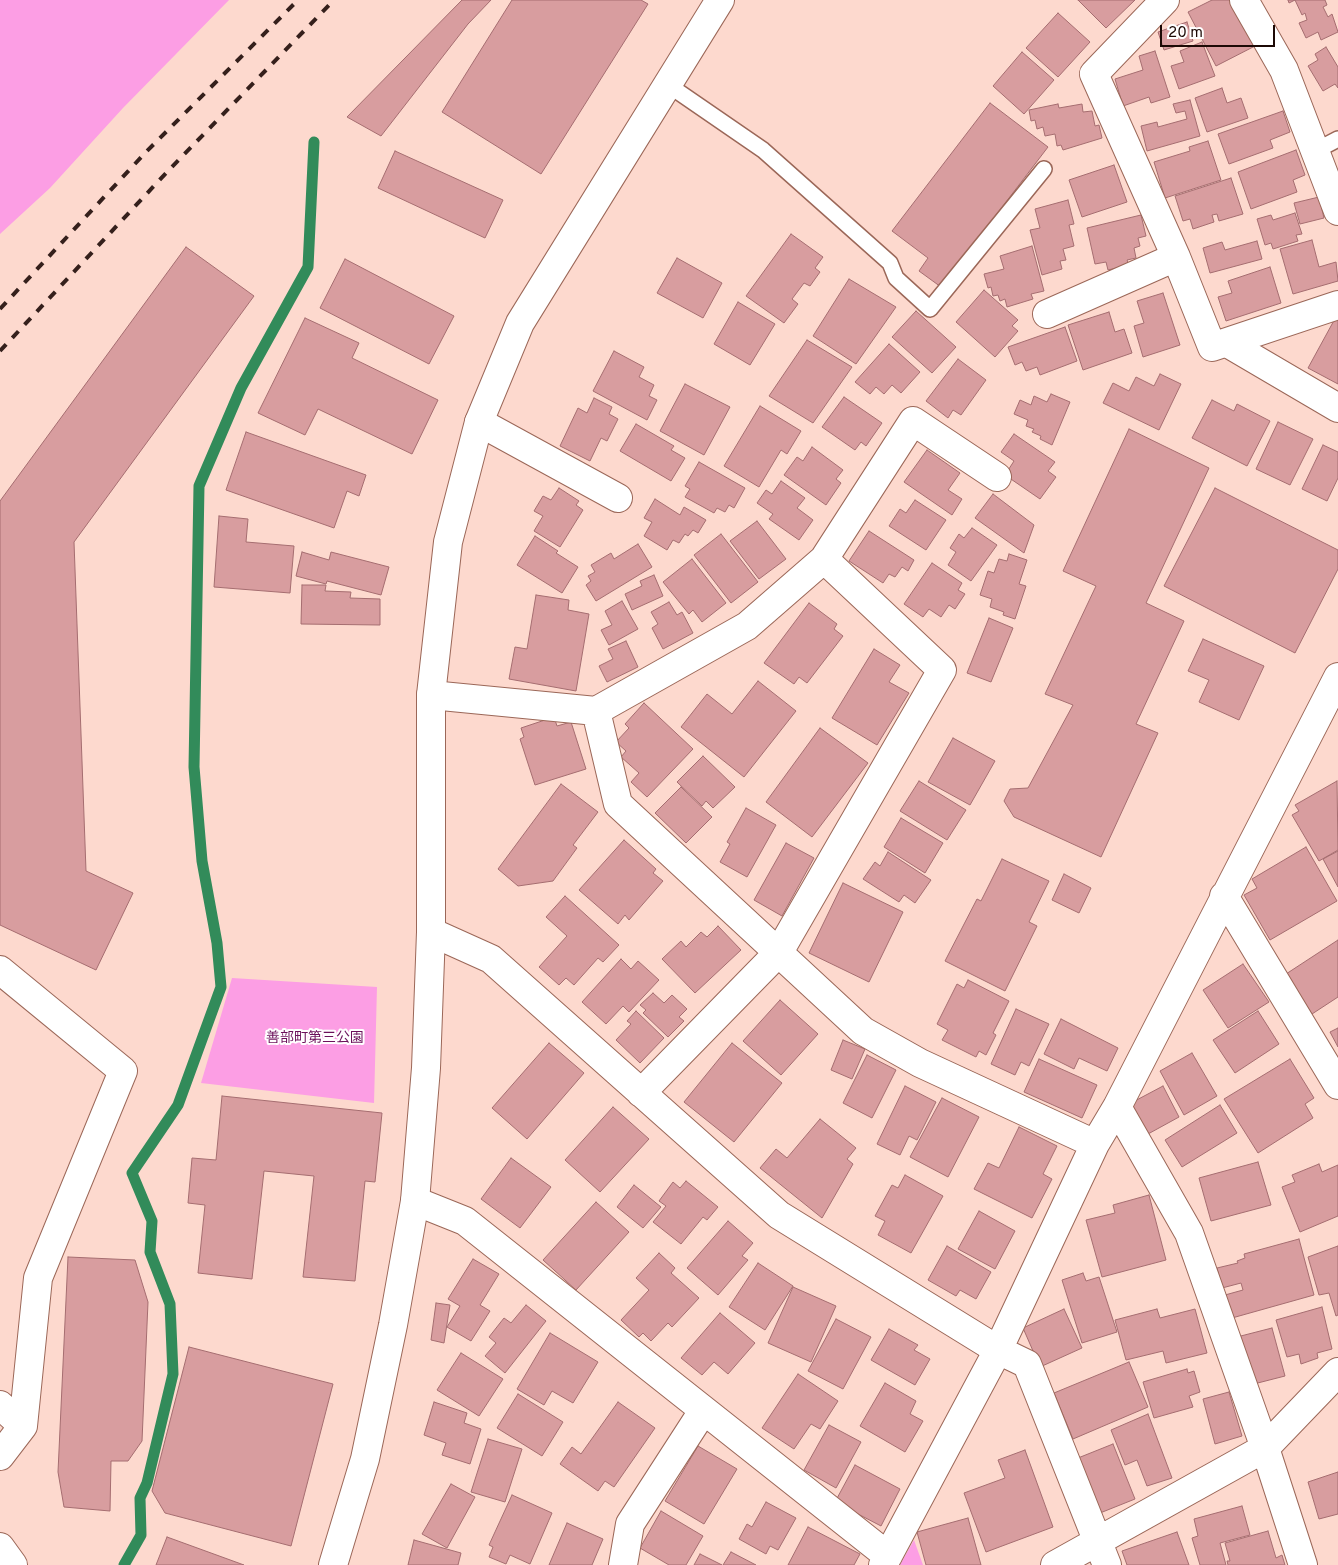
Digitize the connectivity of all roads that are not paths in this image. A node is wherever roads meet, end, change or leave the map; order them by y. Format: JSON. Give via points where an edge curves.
{"nodes":[{"id":1,"x":720,"y":0,"type":"edge"},
{"id":2,"x":1165,"y":0,"type":"edge"},
{"id":3,"x":1244,"y":0,"type":"edge"},
{"id":4,"x":667,"y":84,"type":"junction"},
{"id":5,"x":1327,"y":145,"type":"edge"},
{"id":6,"x":1044,"y":169,"type":"dead end"},
{"id":7,"x":1338,"y":211,"type":"edge"},
{"id":8,"x":1176,"y":257,"type":"junction"},
{"id":9,"x":1338,"y":305,"type":"edge"},
{"id":10,"x":1047,"y":314,"type":"dead end"},
{"id":11,"x":1229,"y":344,"type":"junction"},
{"id":12,"x":1338,"y":408,"type":"edge"},
{"id":13,"x":479,"y":422,"type":"junction"},
{"id":14,"x":997,"y":477,"type":"dead end"},
{"id":15,"x":618,"y":498,"type":"dead end"},
{"id":16,"x":824,"y":559,"type":"junction"},
{"id":17,"x":1338,"y":677,"type":"edge"},
{"id":18,"x":431,"y":695,"type":"junction"},
{"id":19,"x":596,"y":711,"type":"junction"},
{"id":20,"x":1224,"y":896,"type":"junction"},
{"id":21,"x":430,"y":932,"type":"junction"},
{"id":22,"x":779,"y":952,"type":"junction"},
{"id":23,"x":0,"y":970,"type":"edge"},
{"id":24,"x":1338,"y":1084,"type":"edge"},
{"id":25,"x":641,"y":1093,"type":"junction"},
{"id":26,"x":1117,"y":1108,"type":"junction"},
{"id":27,"x":1095,"y":1144,"type":"junction"},
{"id":28,"x":415,"y":1200,"type":"junction"},
{"id":29,"x":998,"y":1350,"type":"junction"},
{"id":30,"x":1338,"y":1372,"type":"edge"},
{"id":31,"x":0,"y":1405,"type":"edge"},
{"id":32,"x":703,"y":1412,"type":"junction"},
{"id":33,"x":23,"y":1426,"type":"junction"},
{"id":34,"x":1265,"y":1448,"type":"junction"},
{"id":35,"x":0,"y":1456,"type":"edge"},
{"id":36,"x":0,"y":1547,"type":"edge"},
{"id":37,"x":1103,"y":1553,"type":"edge"},
{"id":38,"x":885,"y":1561,"type":"edge"},
{"id":39,"x":13,"y":1565,"type":"edge"},
{"id":40,"x":333,"y":1565,"type":"edge"},
{"id":41,"x":624,"y":1565,"type":"edge"},
{"id":42,"x":1055,"y":1565,"type":"edge"},
{"id":43,"x":1304,"y":1565,"type":"edge"}],
"edges":[{"from":1,"to":4,"type":"street"},
{"from":2,"to":8,"type":"street","via":[[1094,74]]},
{"from":3,"to":5,"type":"street"},
{"from":4,"to":6,"type":"lane","via":[[763,150],[890,263],[896,278],[930,309]]},
{"from":4,"to":13,"type":"street","via":[[520,323]]},
{"from":5,"to":7,"type":"street"},
{"from":8,"to":10,"type":"street"},
{"from":8,"to":11,"type":"street","via":[[1212,348]]},
{"from":9,"to":11,"type":"street"},
{"from":11,"to":12,"type":"street"},
{"from":13,"to":15,"type":"street"},
{"from":13,"to":18,"type":"street","via":[[448,542]]},
{"from":14,"to":16,"type":"street","via":[[913,421]]},
{"from":16,"to":19,"type":"street","via":[[747,626]]},
{"from":16,"to":22,"type":"street","via":[[942,670]]},
{"from":17,"to":20,"type":"street"},
{"from":18,"to":19,"type":"street"},
{"from":18,"to":21,"type":"street"},
{"from":19,"to":22,"type":"street","via":[[618,804]]},
{"from":20,"to":24,"type":"street"},
{"from":20,"to":26,"type":"street"},
{"from":21,"to":25,"type":"street","via":[[491,959]]},
{"from":21,"to":28,"type":"street","via":[[426,1068]]},
{"from":22,"to":25,"type":"street"},
{"from":22,"to":27,"type":"street","via":[[863,1031],[920,1062]]},
{"from":23,"to":33,"type":"street","via":[[123,1071],[38,1278]]},
{"from":25,"to":29,"type":"street","via":[[779,1215]]},
{"from":26,"to":27,"type":"street"},
{"from":26,"to":34,"type":"street","via":[[1189,1233]]},
{"from":27,"to":29,"type":"street"},
{"from":28,"to":32,"type":"street","via":[[465,1221]]},
{"from":28,"to":40,"type":"street","via":[[365,1458]]},
{"from":29,"to":37,"type":"street","via":[[1027,1364]]},
{"from":29,"to":38,"type":"street"},
{"from":30,"to":34,"type":"street"},
{"from":31,"to":33,"type":"street"},
{"from":32,"to":38,"type":"street"},
{"from":32,"to":41,"type":"street","via":[[630,1524]]},
{"from":33,"to":35,"type":"street"},
{"from":34,"to":37,"type":"street"},
{"from":34,"to":43,"type":"street"},
{"from":36,"to":39,"type":"street"},
{"from":37,"to":42,"type":"street"}]}
